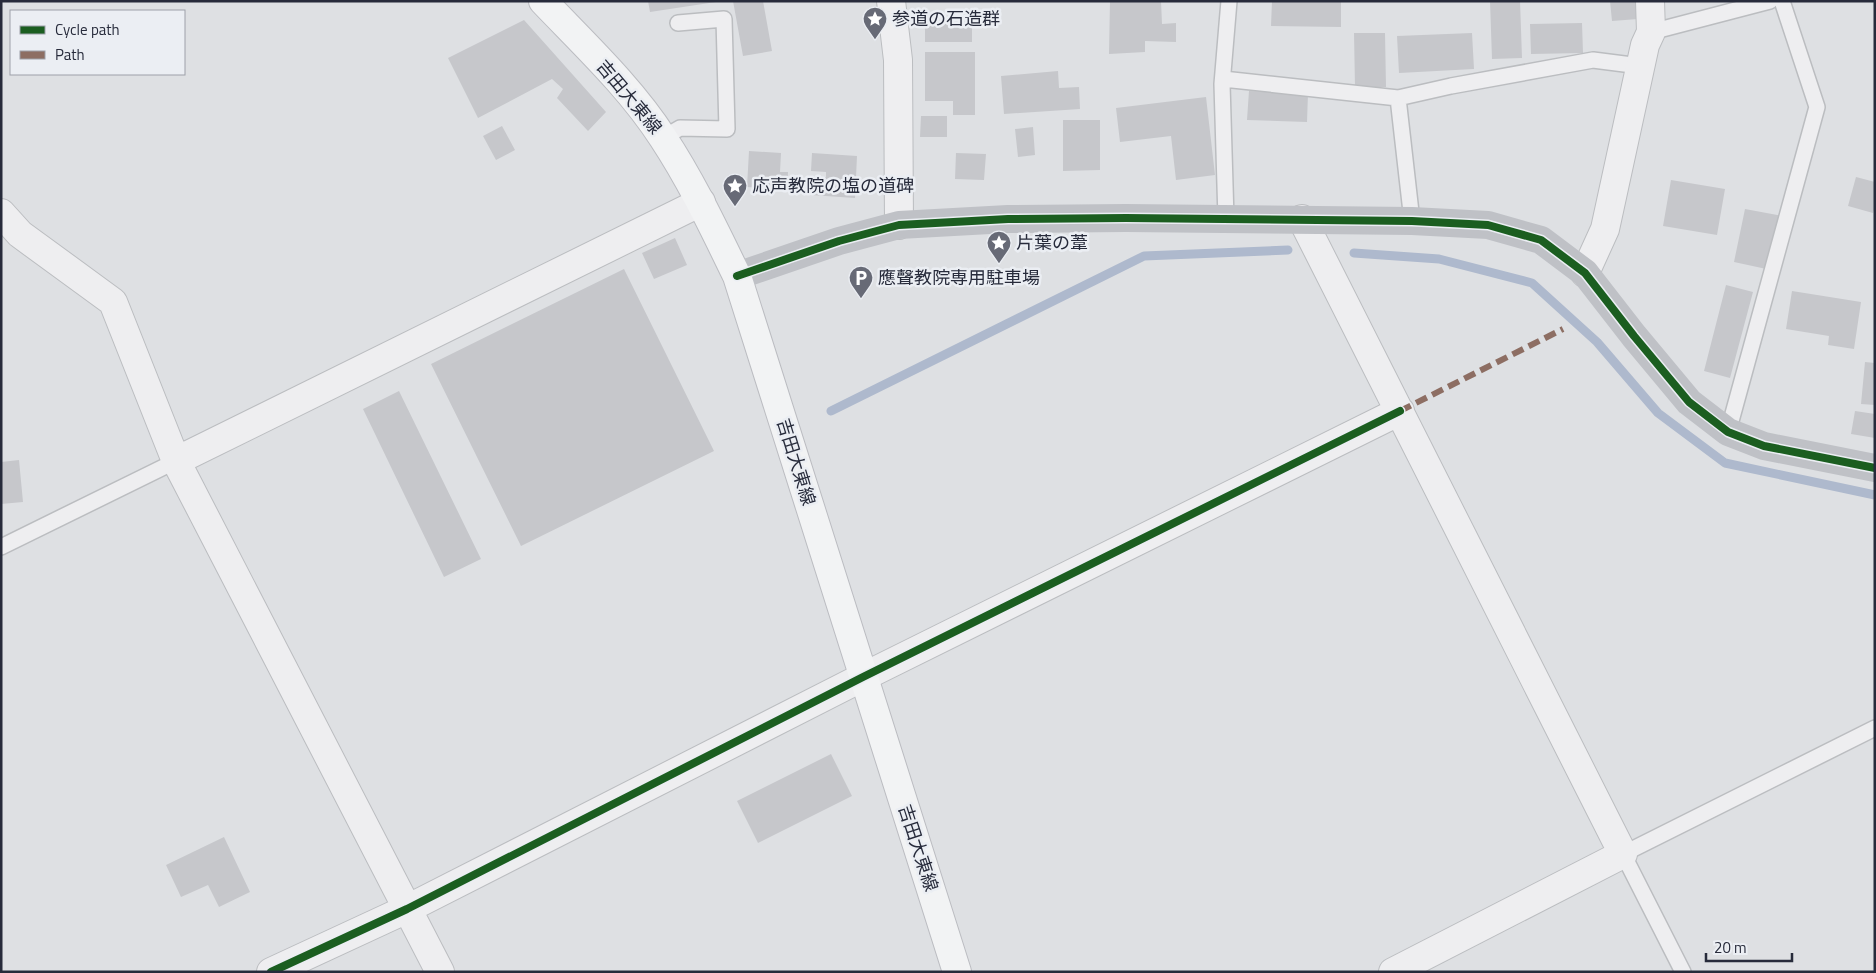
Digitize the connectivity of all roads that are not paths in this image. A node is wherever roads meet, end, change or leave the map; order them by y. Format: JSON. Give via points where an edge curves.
{"nodes":[{"id":1,"x":542,"y":1,"type":"edge"},
{"id":2,"x":891,"y":1,"type":"edge"},
{"id":3,"x":1229,"y":1,"type":"edge"},
{"id":4,"x":1650,"y":1,"type":"edge"},
{"id":5,"x":1770,"y":1,"type":"edge"},
{"id":6,"x":1782,"y":1,"type":"edge"},
{"id":7,"x":678,"y":23,"type":"dead end"},
{"id":8,"x":1651,"y":32,"type":"junction"},
{"id":9,"x":1640,"y":66,"type":"junction"},
{"id":10,"x":1222,"y":79,"type":"junction"},
{"id":11,"x":1398,"y":98,"type":"junction"},
{"id":12,"x":663,"y":138,"type":"junction"},
{"id":13,"x":701,"y":202,"type":"junction"},
{"id":14,"x":1,"y":213,"type":"edge"},
{"id":15,"x":1226,"y":219,"type":"junction"},
{"id":16,"x":1302,"y":219,"type":"junction"},
{"id":17,"x":1412,"y":221,"type":"junction"},
{"id":18,"x":899,"y":225,"type":"junction"},
{"id":19,"x":1585,"y":273,"type":"junction"},
{"id":20,"x":737,"y":276,"type":"junction"},
{"id":21,"x":1400,"y":411,"type":"junction"},
{"id":22,"x":1728,"y":432,"type":"junction"},
{"id":23,"x":176,"y":461,"type":"junction"},
{"id":24,"x":1875,"y":468,"type":"edge"},
{"id":25,"x":1,"y":546,"type":"edge"},
{"id":26,"x":863,"y":677,"type":"junction"},
{"id":27,"x":1875,"y":728,"type":"edge"},
{"id":28,"x":1623,"y":854,"type":"junction"},
{"id":29,"x":407,"y":909,"type":"junction"},
{"id":30,"x":271,"y":972,"type":"edge"},
{"id":31,"x":440,"y":972,"type":"edge"},
{"id":32,"x":957,"y":972,"type":"edge"},
{"id":33,"x":1393,"y":972,"type":"edge"},
{"id":34,"x":1683,"y":972,"type":"edge"}],
"edges":[{"from":1,"to":12,"type":"main road","name":"吉田大東線","via":[[599,60]]},
{"from":2,"to":18,"type":"street","via":[[898,60]]},
{"from":3,"to":10,"type":"lane"},
{"from":4,"to":8,"type":"street"},
{"from":5,"to":8,"type":"lane"},
{"from":6,"to":22,"type":"lane","via":[[1817,107]]},
{"from":7,"to":12,"type":"lane","via":[[724,19],[727,129],[680,128]]},
{"from":8,"to":9,"type":"street"},
{"from":9,"to":11,"type":"lane","via":[[1593,60]]},
{"from":9,"to":19,"type":"street","via":[[1605,229]]},
{"from":10,"to":11,"type":"lane"},
{"from":10,"to":15,"type":"lane"},
{"from":11,"to":17,"type":"lane"},
{"from":12,"to":13,"type":"main road","name":"吉田大東線"},
{"from":13,"to":20,"type":"main road","name":"吉田大東線"},
{"from":13,"to":23,"type":"street"},
{"from":14,"to":23,"type":"street","via":[[20,234],[113,302]]},
{"from":15,"to":16,"type":"street"},
{"from":15,"to":18,"type":"street","via":[[1008,219]]},
{"from":16,"to":17,"type":"street"},
{"from":16,"to":21,"type":"street"},
{"from":17,"to":19,"type":"street","via":[[1488,225],[1541,240]]},
{"from":18,"to":20,"type":"street","via":[[839,241]]},
{"from":19,"to":22,"type":"street","via":[[1689,402]]},
{"from":20,"to":26,"type":"main road","name":"吉田大東線"},
{"from":21,"to":26,"type":"street"},
{"from":21,"to":28,"type":"street"},
{"from":22,"to":24,"type":"street","via":[[1764,446]]},
{"from":23,"to":25,"type":"lane"},
{"from":23,"to":29,"type":"street"},
{"from":26,"to":29,"type":"street"},
{"from":26,"to":32,"type":"main road","name":"吉田大東線"},
{"from":27,"to":28,"type":"lane"},
{"from":28,"to":33,"type":"street"},
{"from":28,"to":34,"type":"lane"},
{"from":29,"to":30,"type":"street"},
{"from":29,"to":31,"type":"street"}]}
